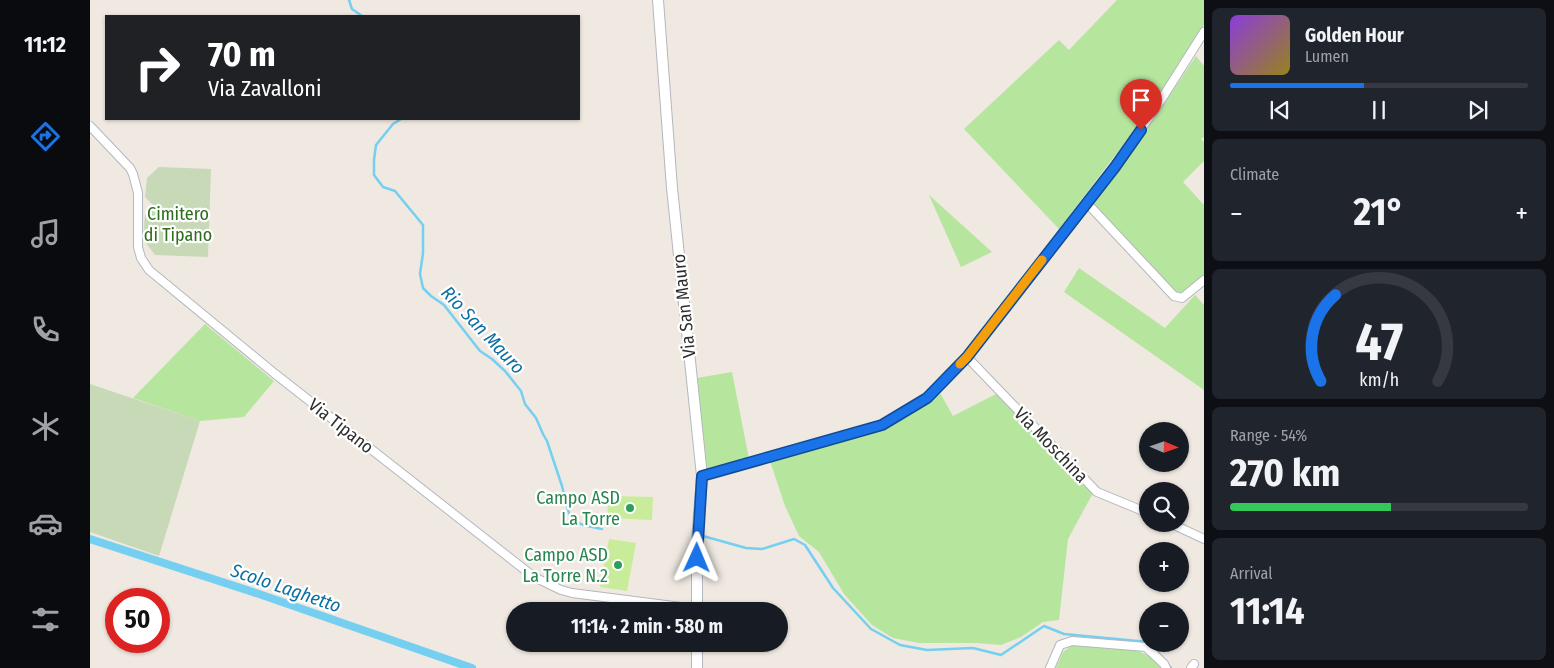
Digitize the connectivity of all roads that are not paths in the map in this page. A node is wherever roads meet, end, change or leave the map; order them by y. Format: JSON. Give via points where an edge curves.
{"nodes":[{"id":1,"x":658,"y":0,"type":"edge"},
{"id":2,"x":1204,"y":32,"type":"edge"},
{"id":3,"x":90,"y":126,"type":"edge"},
{"id":4,"x":1087,"y":202,"type":"junction"},
{"id":5,"x":1204,"y":280,"type":"edge"},
{"id":6,"x":967,"y":357,"type":"junction"},
{"id":7,"x":702,"y":476,"type":"junction"},
{"id":8,"x":1139,"y":509,"type":"edge"},
{"id":9,"x":1189,"y":531,"type":"edge"},
{"id":10,"x":1204,"y":538,"type":"edge"},
{"id":11,"x":638,"y":602,"type":"edge"},
{"id":12,"x":697,"y":602,"type":"edge"},
{"id":13,"x":696,"y":652,"type":"edge"},
{"id":14,"x":696,"y":668,"type":"edge"},
{"id":15,"x":1050,"y":668,"type":"edge"},
{"id":16,"x":1166,"y":668,"type":"edge"}],
"edges":[{"from":1,"to":7,"type":"main road","name":"Via San Mauro","via":[[672,188]]},
{"from":2,"to":4,"type":"street","via":[[1162,100]]},
{"from":3,"to":11,"type":"street","name":"Via Tipano","via":[[133,174],[138,193],[138,247],[149,270],[534,577],[572,593]]},
{"from":4,"to":5,"type":"street","via":[[1174,296],[1182,298]]},
{"from":4,"to":6,"type":"street"},
{"from":6,"to":7,"type":"street","via":[[927,398],[882,425]]},
{"from":6,"to":8,"type":"street","name":"Via Moschina","via":[[1097,492]]},
{"from":7,"to":12,"type":"main road","name":"Via San Mauro"},
{"from":9,"to":10,"type":"street"},
{"from":13,"to":14,"type":"main road"},
{"from":15,"to":16,"type":"street","via":[[1060,645],[1072,641],[1146,647]]}]}
